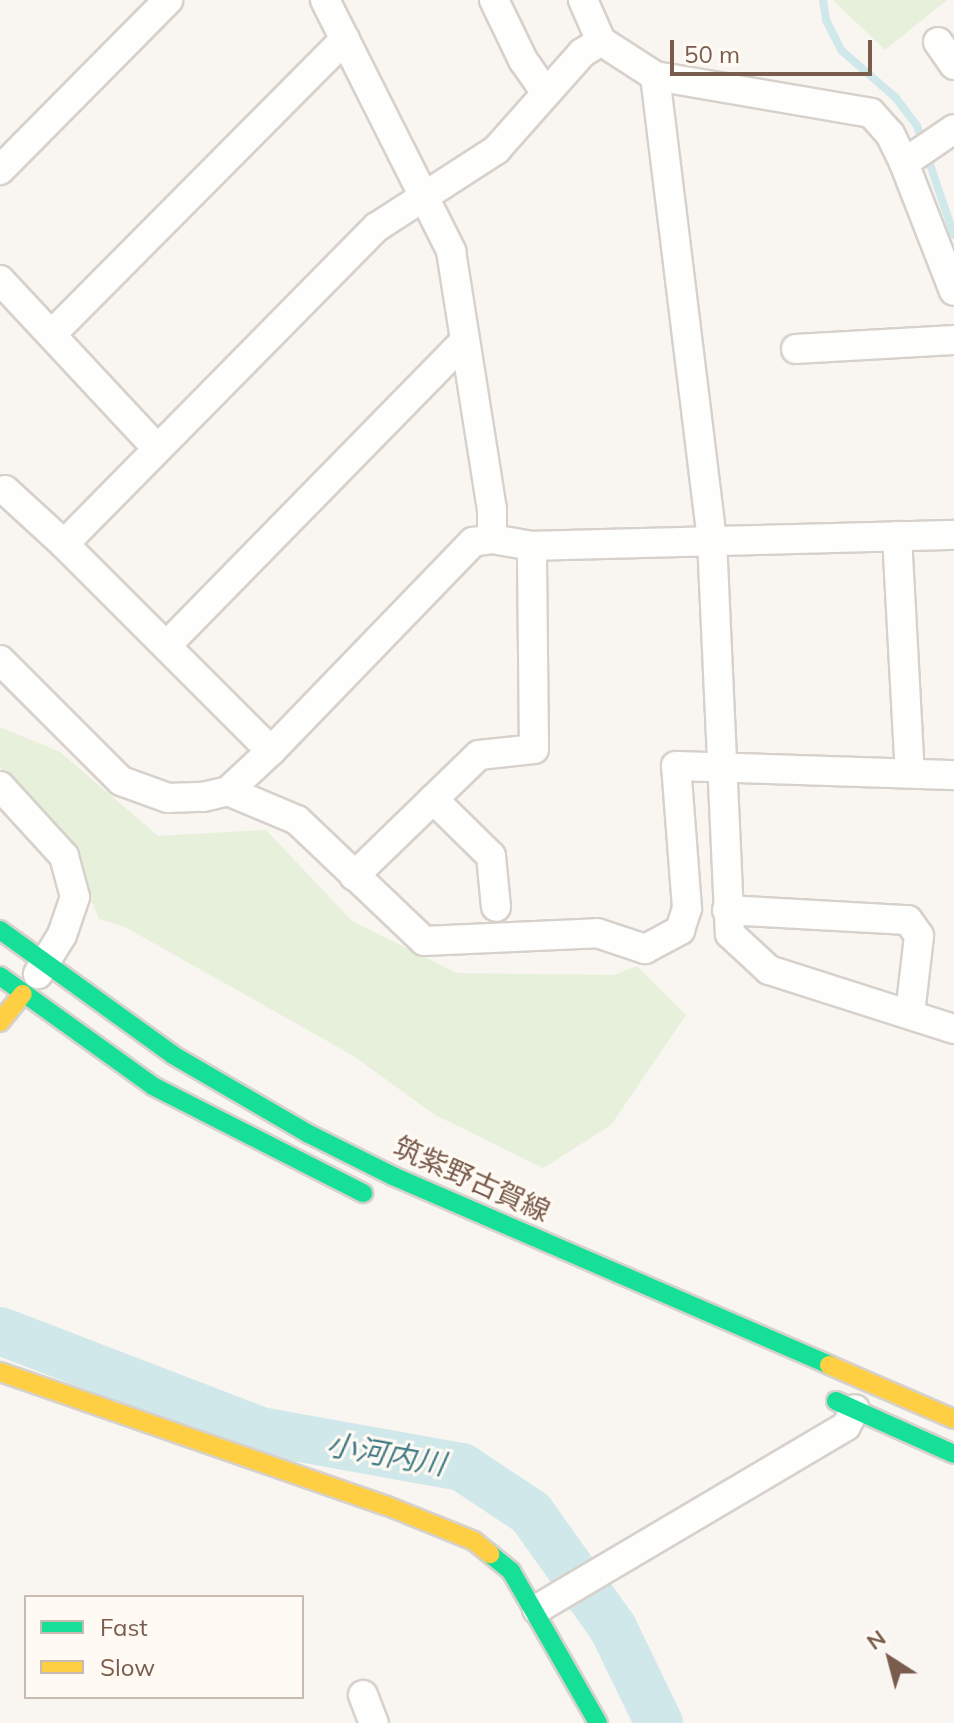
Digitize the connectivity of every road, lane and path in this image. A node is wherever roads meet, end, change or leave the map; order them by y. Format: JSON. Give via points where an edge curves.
{"nodes":[{"id":1,"x":168,"y":0,"type":"edge"},
{"id":2,"x":325,"y":0,"type":"edge"},
{"id":3,"x":494,"y":0,"type":"edge"},
{"id":4,"x":583,"y":0,"type":"edge"},
{"id":5,"x":345,"y":39,"type":"junction"},
{"id":6,"x":601,"y":41,"type":"junction"},
{"id":7,"x":655,"y":76,"type":"junction"},
{"id":8,"x":545,"y":92,"type":"junction"},
{"id":9,"x":954,"y":129,"type":"edge"},
{"id":10,"x":904,"y":163,"type":"junction"},
{"id":11,"x":0,"y":170,"type":"edge"},
{"id":12,"x":424,"y":196,"type":"junction"},
{"id":13,"x":0,"y":280,"type":"edge"},
{"id":14,"x":954,"y":291,"type":"edge"},
{"id":15,"x":54,"y":332,"type":"junction"},
{"id":16,"x":954,"y":340,"type":"edge"},
{"id":17,"x":464,"y":342,"type":"junction"},
{"id":18,"x":796,"y":349,"type":"dead end"},
{"id":19,"x":156,"y":447,"type":"junction"},
{"id":20,"x":5,"y":490,"type":"dead end"},
{"id":21,"x":954,"y":535,"type":"edge"},
{"id":22,"x":897,"y":536,"type":"junction"},
{"id":23,"x":492,"y":539,"type":"junction"},
{"id":24,"x":712,"y":540,"type":"junction"},
{"id":25,"x":64,"y":544,"type":"junction"},
{"id":26,"x":532,"y":546,"type":"junction"},
{"id":27,"x":168,"y":644,"type":"junction"},
{"id":28,"x":0,"y":660,"type":"edge"},
{"id":29,"x":271,"y":751,"type":"junction"},
{"id":30,"x":720,"y":764,"type":"junction"},
{"id":31,"x":910,"y":773,"type":"junction"},
{"id":32,"x":954,"y":775,"type":"edge"},
{"id":33,"x":0,"y":786,"type":"edge"},
{"id":34,"x":228,"y":791,"type":"junction"},
{"id":35,"x":433,"y":799,"type":"junction"},
{"id":36,"x":354,"y":876,"type":"junction"},
{"id":37,"x":496,"y":907,"type":"dead end"},
{"id":38,"x":727,"y":910,"type":"junction"},
{"id":39,"x":0,"y":930,"type":"edge"},
{"id":40,"x":45,"y":965,"type":"junction"},
{"id":41,"x":0,"y":976,"type":"edge"},
{"id":42,"x":23,"y":994,"type":"junction"},
{"id":43,"x":910,"y":1014,"type":"junction"},
{"id":44,"x":0,"y":1022,"type":"edge"},
{"id":45,"x":954,"y":1029,"type":"edge"},
{"id":46,"x":377,"y":1200,"type":"dead end"},
{"id":47,"x":0,"y":1372,"type":"edge"},
{"id":48,"x":812,"y":1390,"type":"dead end"},
{"id":49,"x":855,"y":1409,"type":"junction"},
{"id":50,"x":954,"y":1419,"type":"edge"},
{"id":51,"x":954,"y":1454,"type":"edge"},
{"id":52,"x":546,"y":1602,"type":"junction"},
{"id":53,"x":363,"y":1695,"type":"dead end"},
{"id":54,"x":374,"y":1723,"type":"edge"},
{"id":55,"x":598,"y":1723,"type":"edge"}],
"edges":[{"from":1,"to":11,"type":"street"},
{"from":2,"to":5,"type":"street"},
{"from":3,"to":8,"type":"street"},
{"from":4,"to":6,"type":"street"},
{"from":5,"to":12,"type":"street"},
{"from":5,"to":15,"type":"street"},
{"from":6,"to":7,"type":"street"},
{"from":6,"to":8,"type":"street"},
{"from":7,"to":10,"type":"street","via":[[871,113],[890,134]]},
{"from":7,"to":24,"type":"street"},
{"from":8,"to":12,"type":"street","via":[[496,150]]},
{"from":9,"to":10,"type":"street"},
{"from":10,"to":14,"type":"street"},
{"from":12,"to":17,"type":"street","via":[[451,251]]},
{"from":12,"to":19,"type":"street","via":[[377,227]]},
{"from":13,"to":15,"type":"street"},
{"from":15,"to":19,"type":"street"},
{"from":16,"to":18,"type":"street"},
{"from":17,"to":23,"type":"street","via":[[492,509]]},
{"from":17,"to":27,"type":"street"},
{"from":19,"to":25,"type":"street"},
{"from":20,"to":25,"type":"street"},
{"from":21,"to":22,"type":"street"},
{"from":22,"to":24,"type":"street"},
{"from":22,"to":31,"type":"street"},
{"from":23,"to":26,"type":"street"},
{"from":23,"to":29,"type":"street","via":[[473,542]]},
{"from":24,"to":26,"type":"street"},
{"from":24,"to":30,"type":"street"},
{"from":25,"to":27,"type":"street"},
{"from":26,"to":35,"type":"street","via":[[534,749],[479,755]]},
{"from":27,"to":29,"type":"street"},
{"from":28,"to":34,"type":"street","via":[[121,781],[168,798]]},
{"from":29,"to":34,"type":"street"},
{"from":30,"to":31,"type":"street"},
{"from":30,"to":36,"type":"street","via":[[676,766],[687,908],[680,930],[659,945],[645,949],[597,933],[424,941]]},
{"from":30,"to":38,"type":"street"},
{"from":31,"to":32,"type":"street"},
{"from":33,"to":40,"type":"street","via":[[64,856],[75,897]]},
{"from":34,"to":36,"type":"street","via":[[297,820]]},
{"from":35,"to":36,"type":"street"},
{"from":35,"to":37,"type":"street","via":[[491,856]]},
{"from":38,"to":43,"type":"street","via":[[730,934],[740,949],[769,970]]},
{"from":38,"to":43,"type":"street","via":[[908,920],[919,936]]},
{"from":39,"to":40,"type":"main road","name":"筑紫野古賀線"},
{"from":40,"to":42,"type":"street"},
{"from":40,"to":50,"type":"main road","name":"筑紫野古賀線","via":[[173,1055],[337,1148]]},
{"from":41,"to":42,"type":"main road","name":"筑紫野古賀線"},
{"from":42,"to":44,"type":"main road"},
{"from":42,"to":46,"type":"main road","name":"筑紫野古賀線","via":[[153,1086]]},
{"from":43,"to":45,"type":"street"},
{"from":47,"to":52,"type":"main road","via":[[385,1505],[474,1541]]},
{"from":48,"to":49,"type":"main road"},
{"from":49,"to":51,"type":"main road"},
{"from":49,"to":52,"type":"street","via":[[846,1426]]},
{"from":52,"to":55,"type":"main road"},
{"from":53,"to":54,"type":"street"}]}
